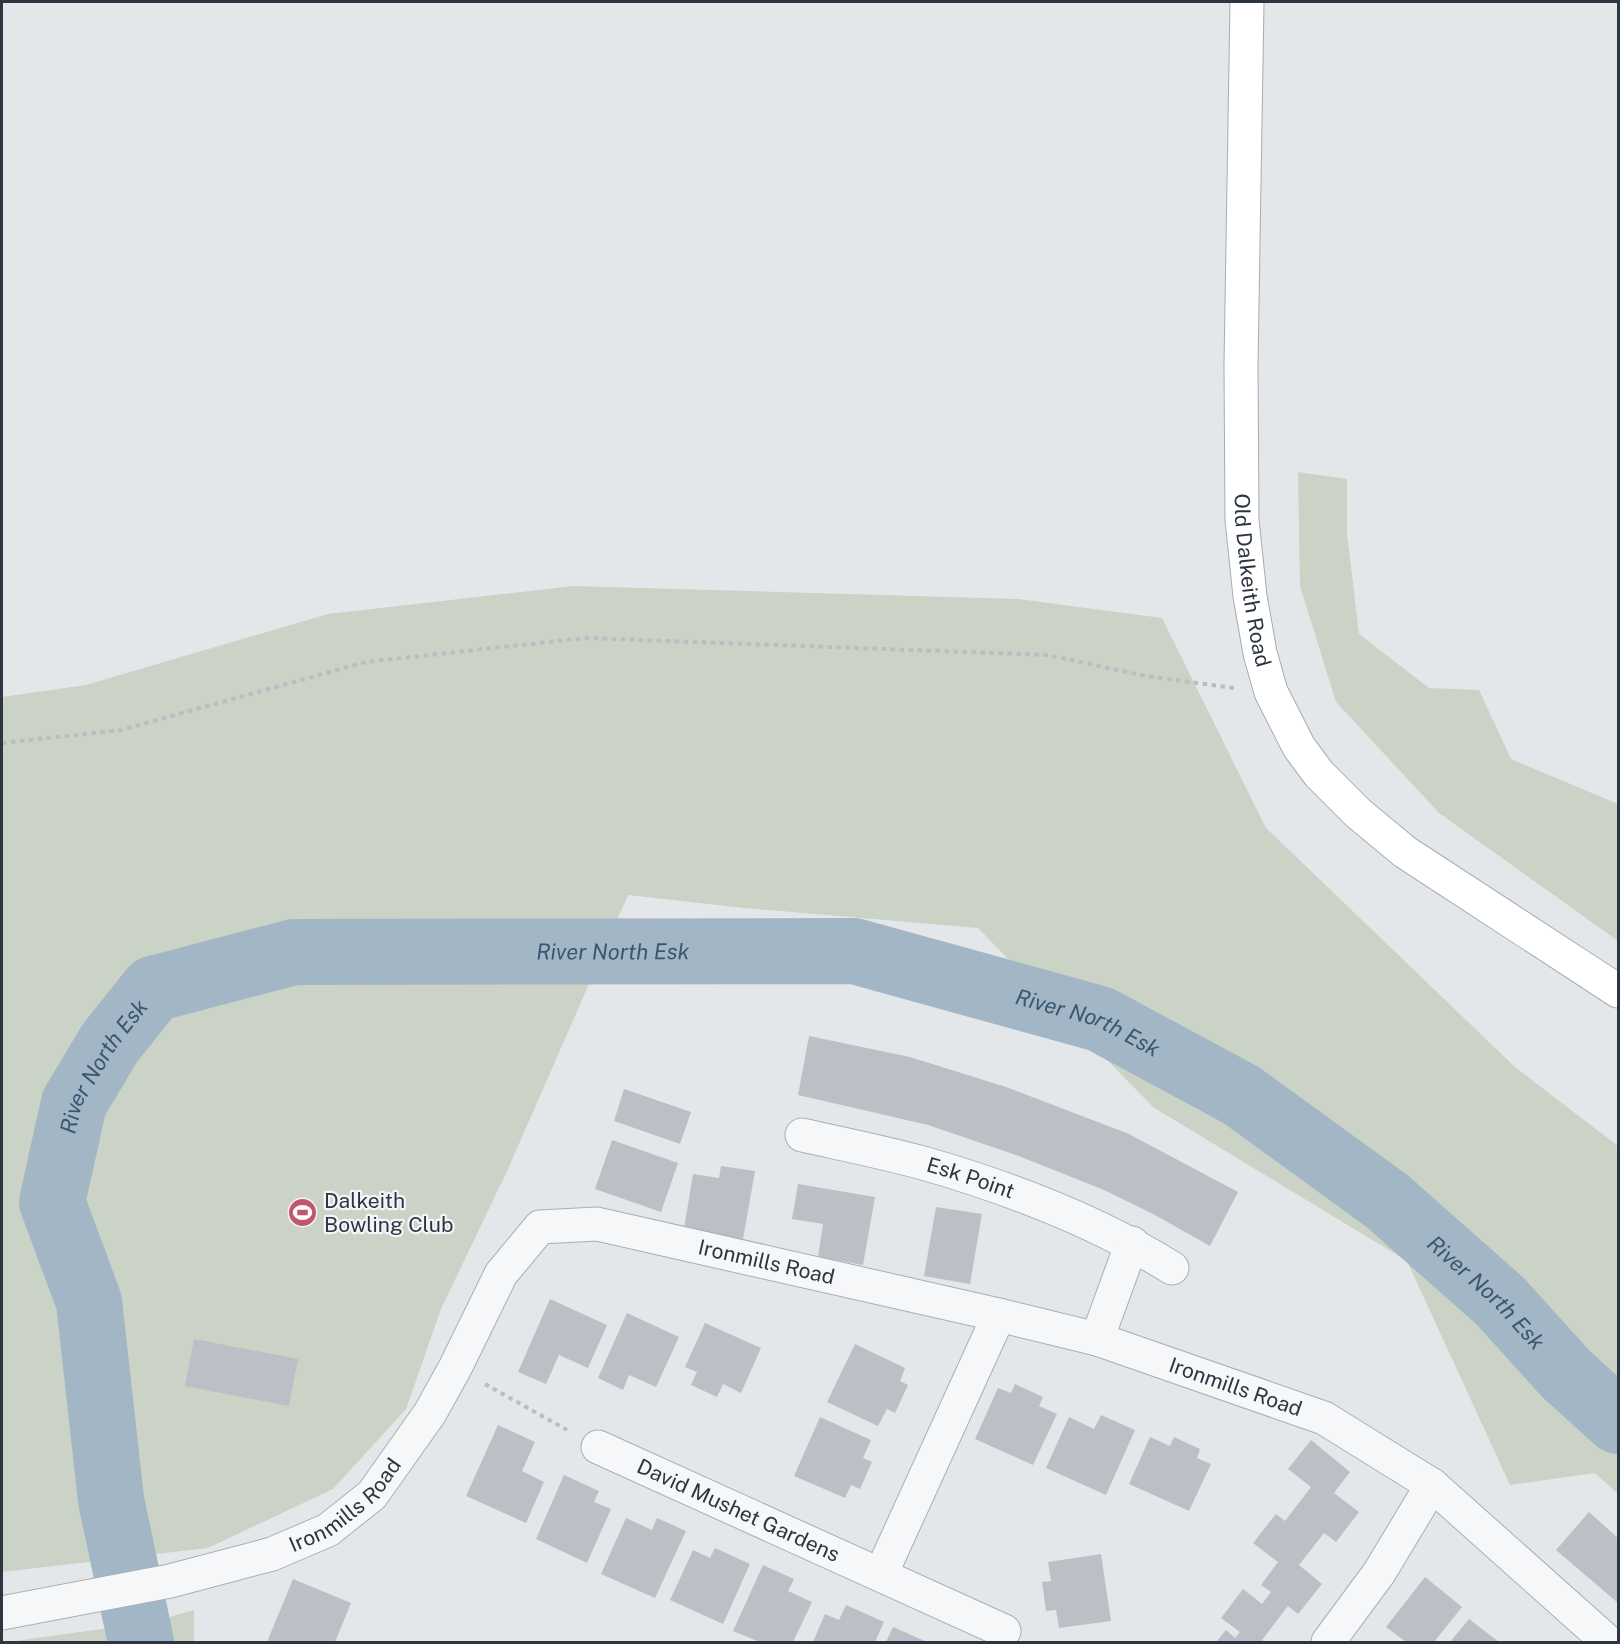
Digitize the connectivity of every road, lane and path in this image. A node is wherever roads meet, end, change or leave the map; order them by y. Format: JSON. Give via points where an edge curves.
{"nodes":[{"id":1,"x":1247,"y":2,"type":"edge"},
{"id":2,"x":1271,"y":692,"type":"junction"},
{"id":3,"x":2,"y":743,"type":"edge"},
{"id":4,"x":1618,"y":991,"type":"edge"},
{"id":5,"x":802,"y":1135,"type":"dead end"},
{"id":6,"x":1132,"y":1243,"type":"junction"},
{"id":7,"x":1172,"y":1268,"type":"dead end"},
{"id":8,"x":999,"y":1315,"type":"junction"},
{"id":9,"x":1097,"y":1339,"type":"junction"},
{"id":10,"x":455,"y":1368,"type":"junction"},
{"id":11,"x":598,"y":1447,"type":"joint"},
{"id":12,"x":1432,"y":1485,"type":"junction"},
{"id":13,"x":880,"y":1574,"type":"junction"},
{"id":14,"x":2,"y":1613,"type":"edge"},
{"id":15,"x":1004,"y":1631,"type":"dead end"},
{"id":16,"x":1329,"y":1642,"type":"edge"},
{"id":17,"x":1608,"y":1642,"type":"edge"}],
"edges":[{"from":1,"to":2,"type":"main road","name":"Old Dalkeith Road","via":[[1242,520],[1250,596]]},
{"from":2,"to":3,"type":"path","via":[[1146,676],[1048,655],[585,638],[366,662],[121,730]]},
{"from":2,"to":4,"type":"main road","name":"Old Dalkeith Road","via":[[1299,747],[1319,774],[1358,813],[1405,852]]},
{"from":5,"to":6,"type":"street","name":"Esk Point","via":[[922,1163],[996,1186],[1071,1214]]},
{"from":6,"to":7,"type":"street","name":"Esk Point"},
{"from":6,"to":9,"type":"street"},
{"from":8,"to":9,"type":"street","name":"Ironmills Road"},
{"from":8,"to":10,"type":"street","name":"Ironmills Road","via":[[597,1224],[540,1227],[501,1274]]},
{"from":8,"to":13,"type":"street"},
{"from":9,"to":12,"type":"street","name":"Ironmills Road","via":[[1324,1418]]},
{"from":10,"to":11,"type":"path"},
{"from":10,"to":14,"type":"street","name":"Ironmills Road","via":[[430,1413],[372,1495],[328,1530],[272,1554],[170,1581]]},
{"from":11,"to":13,"type":"street","name":"David Mushet Gardens"},
{"from":12,"to":16,"type":"street","via":[[1379,1573]]},
{"from":12,"to":17,"type":"street","name":"Ironmills Road"},
{"from":13,"to":15,"type":"street","name":"David Mushet Gardens"}]}
